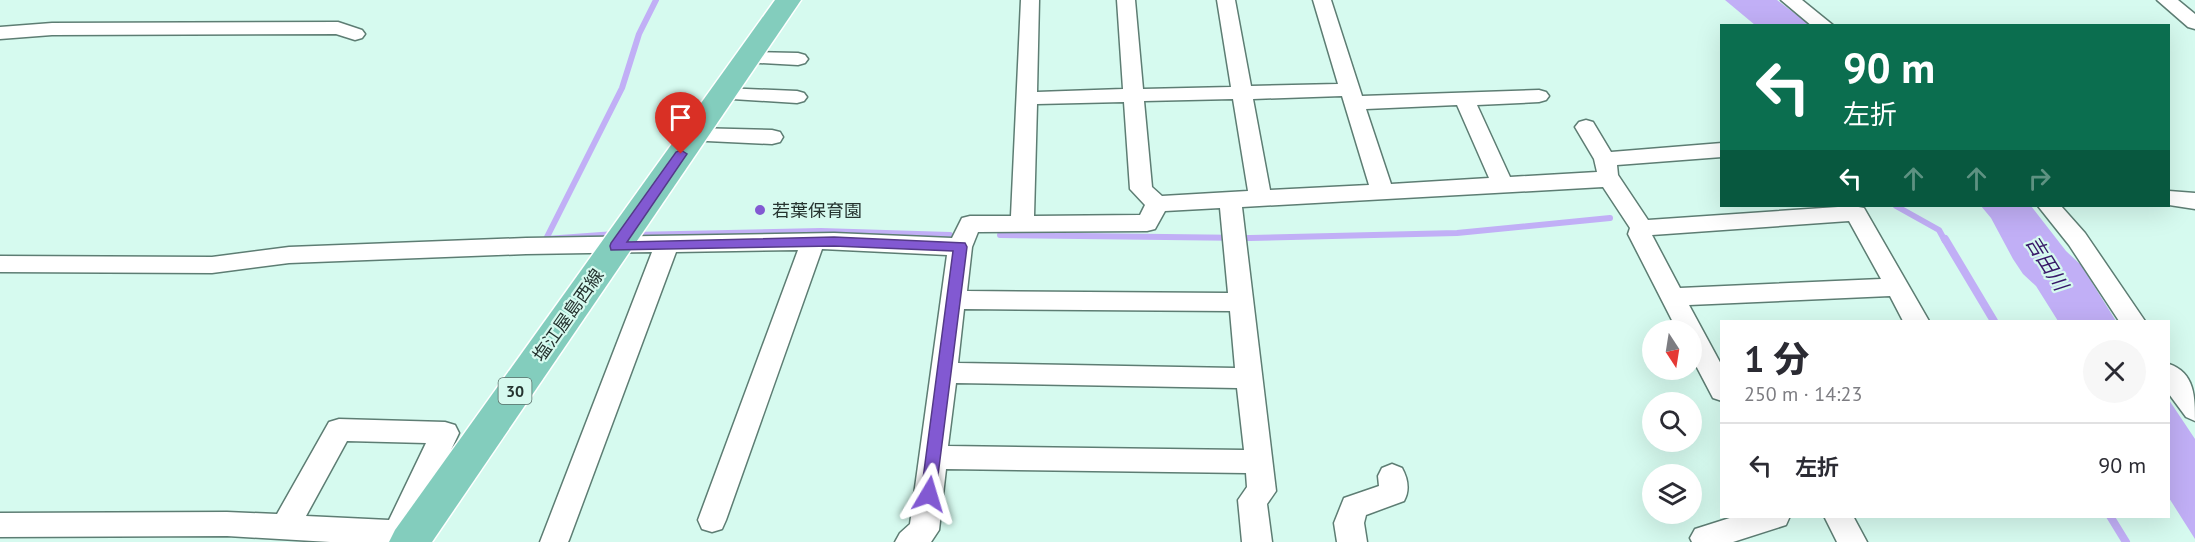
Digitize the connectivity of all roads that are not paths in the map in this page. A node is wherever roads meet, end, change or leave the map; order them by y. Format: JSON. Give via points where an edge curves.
{"nodes":[{"id":1,"x":788,"y":0,"type":"edge"},
{"id":2,"x":1030,"y":0,"type":"edge"},
{"id":3,"x":1126,"y":0,"type":"edge"},
{"id":4,"x":1226,"y":0,"type":"edge"},
{"id":5,"x":1322,"y":0,"type":"edge"},
{"id":6,"x":1790,"y":0,"type":"edge"},
{"id":7,"x":2166,"y":0,"type":"edge"},
{"id":8,"x":2195,"y":23,"type":"edge"},
{"id":9,"x":1822,"y":24,"type":"edge"},
{"id":10,"x":0,"y":33,"type":"edge"},
{"id":11,"x":355,"y":34,"type":"dead end"},
{"id":12,"x":748,"y":58,"type":"junction"},
{"id":13,"x":798,"y":59,"type":"dead end"},
{"id":14,"x":1242,"y":92,"type":"junction"},
{"id":15,"x":723,"y":94,"type":"junction"},
{"id":16,"x":1134,"y":96,"type":"junction"},
{"id":17,"x":1539,"y":96,"type":"dead end"},
{"id":18,"x":797,"y":97,"type":"dead end"},
{"id":19,"x":1352,"y":97,"type":"junction"},
{"id":20,"x":1026,"y":98,"type":"junction"},
{"id":21,"x":1464,"y":99,"type":"junction"},
{"id":22,"x":1586,"y":127,"type":"dead end"},
{"id":23,"x":694,"y":135,"type":"junction"},
{"id":24,"x":771,"y":137,"type":"dead end"},
{"id":25,"x":1720,"y":150,"type":"edge"},
{"id":26,"x":1607,"y":169,"type":"junction"},
{"id":27,"x":1503,"y":185,"type":"junction"},
{"id":28,"x":1382,"y":192,"type":"junction"},
{"id":29,"x":1260,"y":198,"type":"junction"},
{"id":30,"x":2170,"y":198,"type":"edge"},
{"id":31,"x":1230,"y":200,"type":"junction"},
{"id":32,"x":2195,"y":201,"type":"edge"},
{"id":33,"x":1157,"y":204,"type":"junction"},
{"id":34,"x":2050,"y":207,"type":"edge"},
{"id":35,"x":1854,"y":209,"type":"edge"},
{"id":36,"x":1022,"y":224,"type":"junction"},
{"id":37,"x":1642,"y":228,"type":"junction"},
{"id":38,"x":621,"y":239,"type":"junction"},
{"id":39,"x":813,"y":242,"type":"junction"},
{"id":40,"x":667,"y":245,"type":"junction"},
{"id":41,"x":960,"y":247,"type":"junction"},
{"id":42,"x":0,"y":264,"type":"edge"},
{"id":43,"x":1897,"y":288,"type":"junction"},
{"id":44,"x":1673,"y":297,"type":"junction"},
{"id":45,"x":954,"y":300,"type":"junction"},
{"id":46,"x":1241,"y":302,"type":"junction"},
{"id":47,"x":1685,"y":320,"type":"edge"},
{"id":48,"x":1915,"y":320,"type":"edge"},
{"id":49,"x":2131,"y":320,"type":"edge"},
{"id":50,"x":1702,"y":351,"type":"edge"},
{"id":51,"x":944,"y":373,"type":"junction"},
{"id":52,"x":2170,"y":375,"type":"edge"},
{"id":53,"x":1249,"y":378,"type":"junction"},
{"id":54,"x":1719,"y":380,"type":"edge"},
{"id":55,"x":2195,"y":410,"type":"edge"},
{"id":56,"x":934,"y":457,"type":"junction"},
{"id":57,"x":1258,"y":462,"type":"junction"},
{"id":58,"x":1392,"y":476,"type":"dead end"},
{"id":59,"x":1770,"y":518,"type":"edge"},
{"id":60,"x":1839,"y":518,"type":"edge"},
{"id":61,"x":712,"y":520,"type":"dead end"},
{"id":62,"x":0,"y":525,"type":"edge"},
{"id":63,"x":285,"y":527,"type":"junction"},
{"id":64,"x":407,"y":537,"type":"edge"},
{"id":65,"x":554,"y":540,"type":"dead end"},
{"id":66,"x":916,"y":540,"type":"edge"},
{"id":67,"x":1257,"y":542,"type":"edge"},
{"id":68,"x":1353,"y":542,"type":"edge"},
{"id":69,"x":1707,"y":542,"type":"edge"},
{"id":70,"x":1852,"y":542,"type":"edge"}],
"edges":[{"from":1,"to":12,"type":"main road","name":"塩江屋島西線","number":"30"},
{"from":2,"to":20,"type":"street"},
{"from":3,"to":16,"type":"street"},
{"from":4,"to":14,"type":"street"},
{"from":5,"to":19,"type":"street"},
{"from":6,"to":9,"type":"street"},
{"from":7,"to":8,"type":"street"},
{"from":10,"to":11,"type":"street","via":[[52,29],[339,28]]},
{"from":12,"to":13,"type":"street"},
{"from":12,"to":15,"type":"main road","name":"塩江屋島西線","number":"30"},
{"from":14,"to":16,"type":"street"},
{"from":14,"to":19,"type":"street"},
{"from":14,"to":29,"type":"street"},
{"from":15,"to":18,"type":"street"},
{"from":15,"to":23,"type":"main road","name":"塩江屋島西線","number":"30"},
{"from":16,"to":20,"type":"street"},
{"from":16,"to":33,"type":"street","via":[[1141,189]]},
{"from":17,"to":21,"type":"street"},
{"from":19,"to":21,"type":"street"},
{"from":19,"to":28,"type":"street"},
{"from":20,"to":36,"type":"street"},
{"from":21,"to":27,"type":"street"},
{"from":22,"to":26,"type":"street"},
{"from":23,"to":24,"type":"street"},
{"from":23,"to":38,"type":"main road","name":"塩江屋島西線","number":"30"},
{"from":25,"to":26,"type":"street"},
{"from":26,"to":27,"type":"street"},
{"from":26,"to":37,"type":"street"},
{"from":27,"to":28,"type":"street"},
{"from":28,"to":29,"type":"street"},
{"from":29,"to":31,"type":"street"},
{"from":30,"to":32,"type":"street"},
{"from":31,"to":33,"type":"street"},
{"from":31,"to":46,"type":"street"},
{"from":33,"to":36,"type":"street","via":[[1147,223]]},
{"from":34,"to":49,"type":"street","via":[[2077,239]]},
{"from":35,"to":37,"type":"street"},
{"from":35,"to":43,"type":"street"},
{"from":36,"to":41,"type":"street","via":[[970,224]]},
{"from":37,"to":44,"type":"street","via":[[1640,234]]},
{"from":38,"to":40,"type":"street"},
{"from":38,"to":42,"type":"street","via":[[289,255],[212,265]]},
{"from":38,"to":64,"type":"main road","name":"塩江屋島西線","number":"30"},
{"from":39,"to":40,"type":"street"},
{"from":39,"to":41,"type":"street"},
{"from":39,"to":61,"type":"street"},
{"from":40,"to":65,"type":"street"},
{"from":41,"to":45,"type":"street"},
{"from":43,"to":44,"type":"street"},
{"from":43,"to":48,"type":"street"},
{"from":44,"to":47,"type":"street"},
{"from":45,"to":46,"type":"street"},
{"from":45,"to":51,"type":"street"},
{"from":46,"to":53,"type":"street"},
{"from":50,"to":54,"type":"street"},
{"from":51,"to":53,"type":"street"},
{"from":51,"to":56,"type":"street"},
{"from":52,"to":55,"type":"street"},
{"from":53,"to":57,"type":"street"},
{"from":56,"to":57,"type":"street"},
{"from":56,"to":66,"type":"street","via":[[924,530]]},
{"from":57,"to":67,"type":"street","via":[[1262,491],[1252,500]]},
{"from":58,"to":68,"type":"street","via":[[1394,493],[1354,507],[1349,523]]},
{"from":59,"to":69,"type":"street","via":[[1705,538]]},
{"from":60,"to":70,"type":"street"},
{"from":62,"to":63,"type":"street"},
{"from":63,"to":64,"type":"street"},
{"from":63,"to":64,"type":"street","via":[[339,430],[445,433]]}]}
